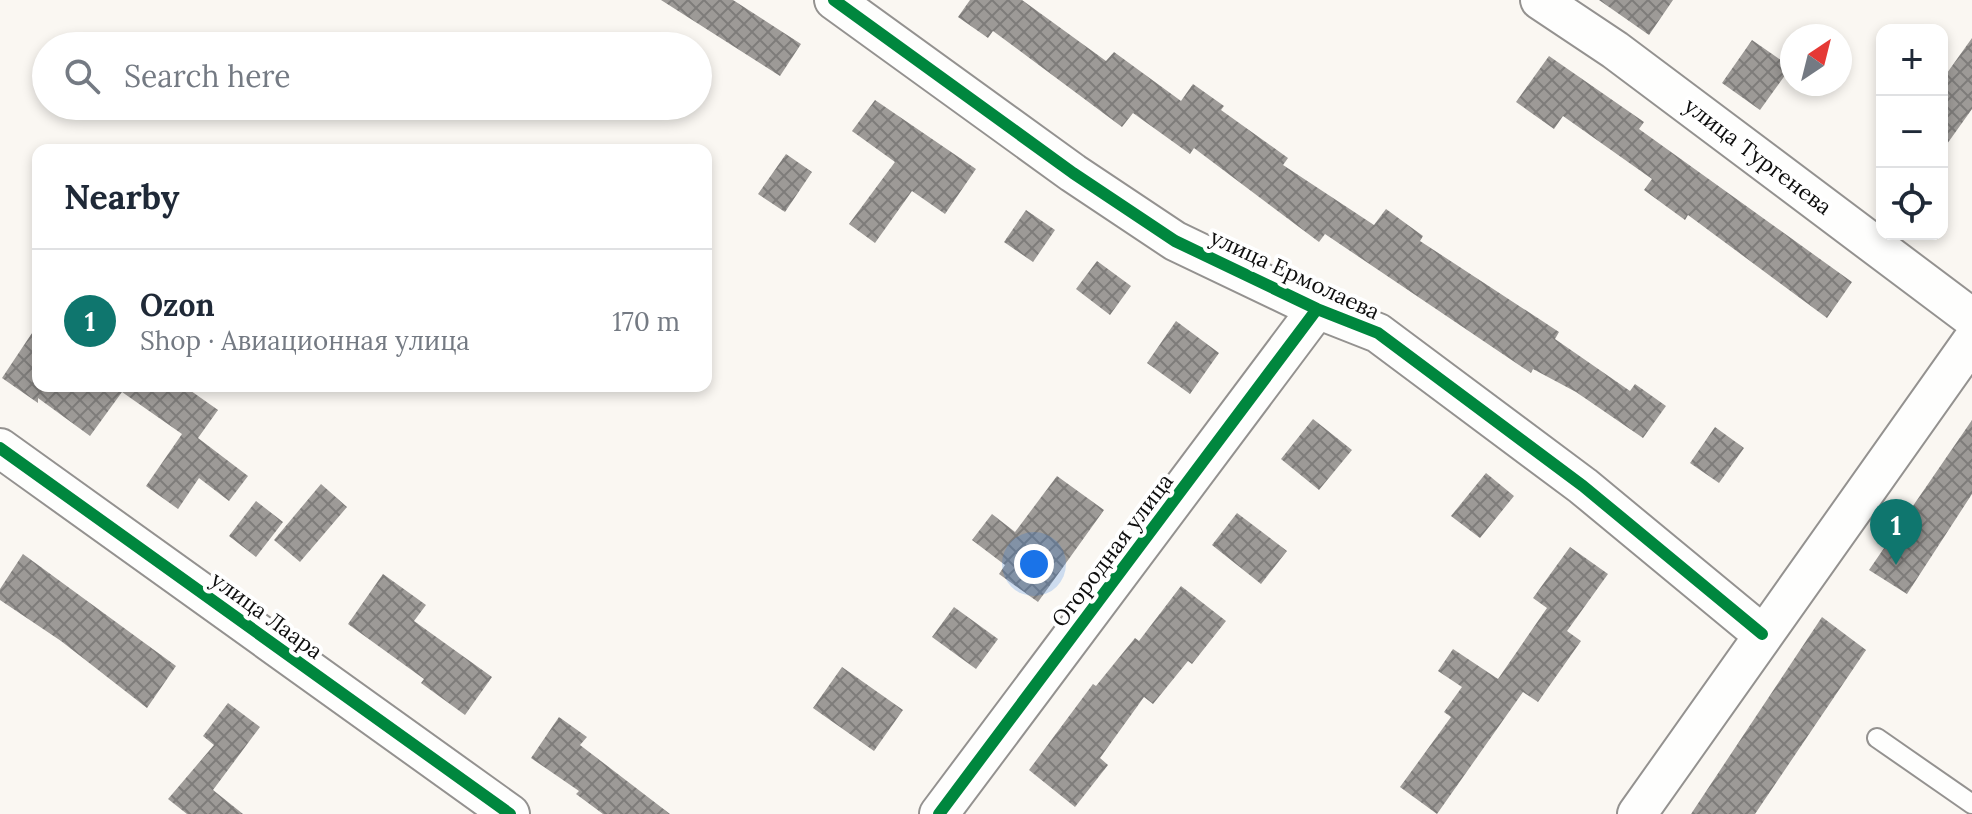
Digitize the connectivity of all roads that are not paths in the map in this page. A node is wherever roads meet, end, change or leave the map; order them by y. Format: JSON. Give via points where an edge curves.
{"nodes":[{"id":1,"x":834,"y":0,"type":"edge"},
{"id":2,"x":1540,"y":0,"type":"edge"},
{"id":3,"x":1317,"y":309,"type":"junction"},
{"id":4,"x":1972,"y":318,"type":"edge"},
{"id":5,"x":1972,"y":341,"type":"edge"},
{"id":6,"x":0,"y":448,"type":"edge"},
{"id":7,"x":1762,"y":634,"type":"junction"},
{"id":8,"x":1877,"y":738,"type":"dead end"},
{"id":9,"x":1972,"y":804,"type":"edge"},
{"id":10,"x":510,"y":814,"type":"edge"},
{"id":11,"x":939,"y":814,"type":"edge"},
{"id":12,"x":1637,"y":814,"type":"edge"}],
"edges":[{"from":1,"to":3,"type":"street","name":"улица Ермолаева","via":[[1175,241]]},
{"from":2,"to":4,"type":"street","name":"улица Тургенева"},
{"from":3,"to":7,"type":"street","name":"улица Ермолаева","via":[[1378,333],[1583,486]]},
{"from":3,"to":11,"type":"street","name":"Огородная улица"},
{"from":5,"to":7,"type":"street"},
{"from":6,"to":10,"type":"street","name":"улица Лаара"},
{"from":7,"to":12,"type":"street"},
{"from":8,"to":9,"type":"lane"}]}
